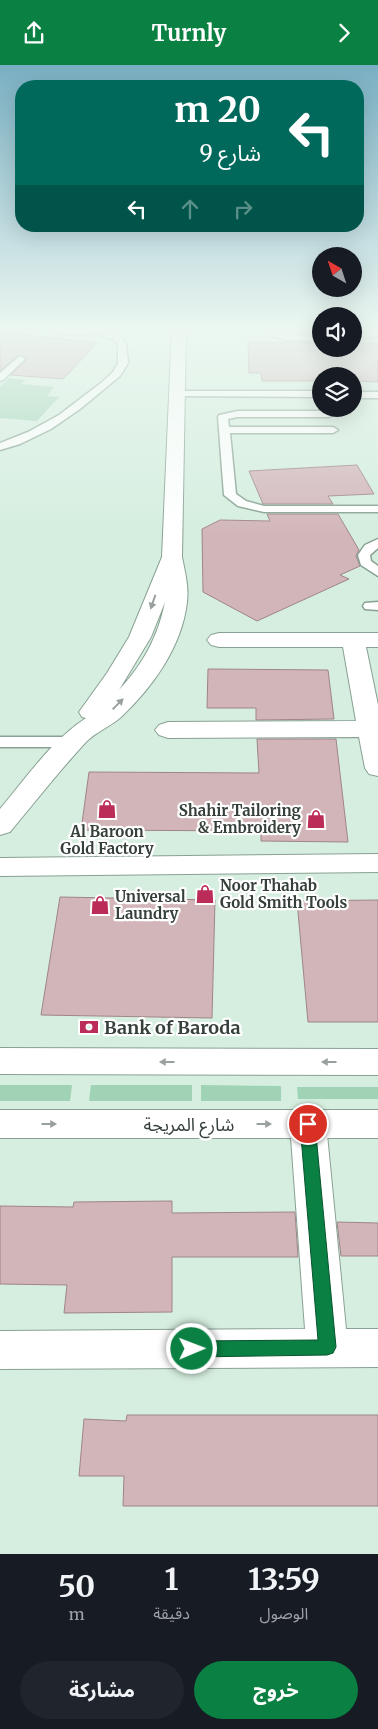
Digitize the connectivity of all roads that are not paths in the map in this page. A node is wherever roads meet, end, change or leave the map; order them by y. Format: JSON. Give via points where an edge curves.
{"nodes":[{"id":1,"x":88,"y":396,"type":"edge"},
{"id":2,"x":178,"y":396,"type":"edge"},
{"id":3,"x":312,"y":414,"type":"edge"},
{"id":4,"x":224,"y":430,"type":"junction"},
{"id":5,"x":333,"y":430,"type":"dead end"},
{"id":6,"x":0,"y":447,"type":"edge"},
{"id":7,"x":378,"y":509,"type":"edge"},
{"id":8,"x":378,"y":543,"type":"edge"},
{"id":9,"x":378,"y":572,"type":"edge"},
{"id":10,"x":219,"y":640,"type":"dead end"},
{"id":11,"x":353,"y":640,"type":"junction"},
{"id":12,"x":378,"y":640,"type":"edge"},
{"id":13,"x":370,"y":729,"type":"junction"},
{"id":14,"x":168,"y":731,"type":"dead end"},
{"id":15,"x":76,"y":738,"type":"junction"},
{"id":16,"x":0,"y":742,"type":"edge"},
{"id":17,"x":378,"y":768,"type":"edge"},
{"id":18,"x":0,"y":825,"type":"edge"},
{"id":19,"x":378,"y":863,"type":"edge"},
{"id":20,"x":0,"y":867,"type":"edge"},
{"id":21,"x":1,"y":1060,"type":"edge"},
{"id":22,"x":378,"y":1062,"type":"edge"},
{"id":23,"x":0,"y":1123,"type":"edge"},
{"id":24,"x":308,"y":1124,"type":"junction"},
{"id":25,"x":378,"y":1124,"type":"edge"},
{"id":26,"x":327,"y":1347,"type":"junction"},
{"id":27,"x":378,"y":1348,"type":"edge"},
{"id":28,"x":0,"y":1350,"type":"edge"}],
"edges":[{"from":1,"to":6,"type":"lane","via":[[52,425]]},
{"from":2,"to":15,"type":"street","via":[[172,557],[177,601],[169,633],[161,651],[136,685],[120,703]]},
{"from":3,"to":4,"type":"lane","via":[[229,414],[222,419]]},
{"from":4,"to":5,"type":"lane"},
{"from":4,"to":7,"type":"lane","via":[[228,490],[242,504],[264,509]]},
{"from":8,"to":9,"type":"lane","via":[[364,555],[365,562]]},
{"from":10,"to":11,"type":"street"},
{"from":11,"to":12,"type":"street"},
{"from":11,"to":13,"type":"street"},
{"from":13,"to":14,"type":"street"},
{"from":13,"to":17,"type":"street"},
{"from":15,"to":16,"type":"lane"},
{"from":15,"to":18,"type":"street"},
{"from":19,"to":20,"type":"street"},
{"from":22,"to":21,"type":"street","one_way":true},
{"from":23,"to":24,"type":"street","name":"شارع المريجة","one_way":true},
{"from":24,"to":25,"type":"street","name":"شارع المريجة"},
{"from":24,"to":26,"type":"street"},
{"from":26,"to":27,"type":"street"},
{"from":26,"to":28,"type":"street"}]}
